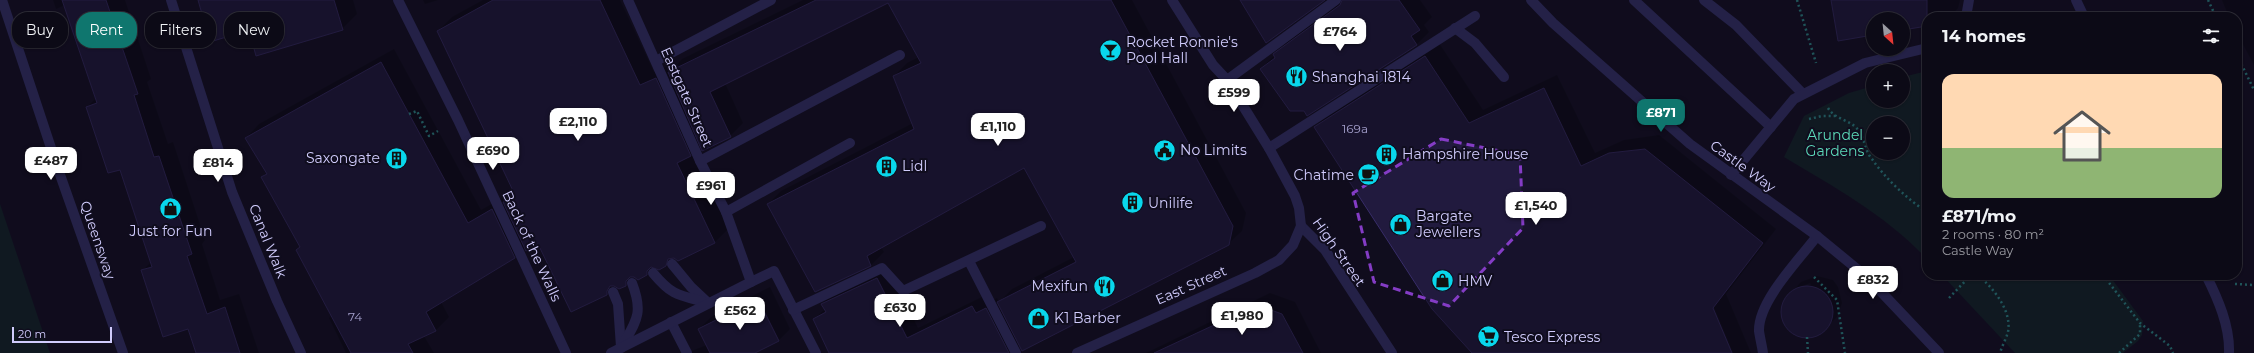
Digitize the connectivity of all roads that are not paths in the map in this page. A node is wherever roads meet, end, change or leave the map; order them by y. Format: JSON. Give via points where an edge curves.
{"nodes":[{"id":1,"x":2,"y":0,"type":"edge"},
{"id":2,"x":171,"y":0,"type":"edge"},
{"id":3,"x":398,"y":0,"type":"edge"},
{"id":4,"x":628,"y":0,"type":"edge"},
{"id":5,"x":771,"y":0,"type":"edge"},
{"id":6,"x":1172,"y":0,"type":"edge"},
{"id":7,"x":1336,"y":0,"type":"edge"},
{"id":8,"x":1634,"y":0,"type":"edge"},
{"id":9,"x":1704,"y":0,"type":"edge"},
{"id":10,"x":1969,"y":0,"type":"edge"},
{"id":11,"x":2076,"y":0,"type":"edge"},
{"id":12,"x":1536,"y":2,"type":"edge"},
{"id":13,"x":1967,"y":12,"type":"edge"},
{"id":14,"x":2082,"y":12,"type":"edge"},
{"id":15,"x":1475,"y":16,"type":"dead end"},
{"id":16,"x":1455,"y":28,"type":"junction"},
{"id":17,"x":1922,"y":49,"type":"edge"},
{"id":18,"x":900,"y":55,"type":"dead end"},
{"id":19,"x":656,"y":61,"type":"junction"},
{"id":20,"x":1504,"y":77,"type":"dead end"},
{"id":21,"x":1227,"y":80,"type":"junction"},
{"id":22,"x":1803,"y":94,"type":"junction"},
{"id":23,"x":1770,"y":127,"type":"junction"},
{"id":24,"x":850,"y":143,"type":"dead end"},
{"id":25,"x":1269,"y":148,"type":"junction"},
{"id":26,"x":700,"y":162,"type":"junction"},
{"id":27,"x":1731,"y":175,"type":"junction"},
{"id":28,"x":726,"y":212,"type":"junction"},
{"id":29,"x":1041,"y":226,"type":"dead end"},
{"id":30,"x":1301,"y":226,"type":"junction"},
{"id":31,"x":1817,"y":236,"type":"junction"},
{"id":32,"x":969,"y":261,"type":"junction"},
{"id":33,"x":672,"y":264,"type":"dead end"},
{"id":34,"x":653,"y":273,"type":"dead end"},
{"id":35,"x":2208,"y":280,"type":"edge"},
{"id":36,"x":751,"y":282,"type":"junction"},
{"id":37,"x":632,"y":283,"type":"dead end"},
{"id":38,"x":613,"y":292,"type":"dead end"},
{"id":39,"x":709,"y":303,"type":"junction"},
{"id":40,"x":794,"y":310,"type":"junction"},
{"id":41,"x":671,"y":322,"type":"junction"},
{"id":42,"x":616,"y":351,"type":"edge"},
{"id":43,"x":123,"y":353,"type":"edge"},
{"id":44,"x":301,"y":353,"type":"edge"},
{"id":45,"x":566,"y":353,"type":"edge"},
{"id":46,"x":687,"y":353,"type":"edge"},
{"id":47,"x":816,"y":353,"type":"edge"},
{"id":48,"x":1016,"y":353,"type":"edge"},
{"id":49,"x":1077,"y":353,"type":"edge"},
{"id":50,"x":1392,"y":353,"type":"edge"},
{"id":51,"x":1764,"y":353,"type":"edge"},
{"id":52,"x":1938,"y":353,"type":"edge"},
{"id":53,"x":2230,"y":353,"type":"edge"}],
"edges":[{"from":1,"to":43,"type":"street","name":"Queensway"},
{"from":2,"to":44,"type":"street","name":"Canal Walk","via":[[232,192]]},
{"from":3,"to":45,"type":"street","name":"Back of the Walls","via":[[458,120]]},
{"from":4,"to":19,"type":"street","name":"Eastgate Street"},
{"from":5,"to":19,"type":"street"},
{"from":6,"to":21,"type":"street","name":"High Street","via":[[1213,65]]},
{"from":7,"to":21,"type":"street"},
{"from":8,"to":23,"type":"street"},
{"from":9,"to":22,"type":"street","via":[[1736,25]]},
{"from":10,"to":13,"type":"street"},
{"from":11,"to":14,"type":"street"},
{"from":12,"to":27,"type":"street","name":"Castle Way","via":[[1553,23],[1690,144]]},
{"from":15,"to":16,"type":"street"},
{"from":16,"to":20,"type":"street","via":[[1475,43]]},
{"from":16,"to":25,"type":"street"},
{"from":17,"to":22,"type":"street","via":[[1865,63]]},
{"from":18,"to":26,"type":"street"},
{"from":19,"to":26,"type":"street","name":"Eastgate Street"},
{"from":21,"to":25,"type":"street","name":"High Street"},
{"from":22,"to":23,"type":"street","via":[[1794,99]]},
{"from":23,"to":27,"type":"street"},
{"from":24,"to":28,"type":"street"},
{"from":25,"to":30,"type":"street","name":"High Street","via":[[1295,196]]},
{"from":26,"to":28,"type":"street","name":"Eastgate Street"},
{"from":27,"to":31,"type":"street","name":"Castle Way"},
{"from":28,"to":36,"type":"street","name":"Eastgate Street"},
{"from":29,"to":32,"type":"street"},
{"from":30,"to":49,"type":"street","name":"East Street","via":[[1293,245],[1279,260]]},
{"from":30,"to":50,"type":"street","name":"High Street","via":[[1324,250]]},
{"from":31,"to":51,"type":"street","via":[[1772,295],[1762,317],[1759,331]]},
{"from":31,"to":52,"type":"street","name":"Castle Way","via":[[1868,278]]},
{"from":32,"to":40,"type":"street","via":[[903,291],[882,268]]},
{"from":32,"to":48,"type":"street"},
{"from":33,"to":39,"type":"street","via":[[691,288]]},
{"from":34,"to":39,"type":"street","via":[[666,289],[674,294]]},
{"from":35,"to":53,"type":"street","via":[[2230,339]]},
{"from":36,"to":39,"type":"street"},
{"from":36,"to":40,"type":"street","via":[[774,271]]},
{"from":37,"to":42,"type":"street","via":[[638,298],[638,318]]},
{"from":38,"to":42,"type":"street","via":[[618,304]]},
{"from":39,"to":41,"type":"street"},
{"from":40,"to":47,"type":"street"},
{"from":41,"to":42,"type":"street"},
{"from":41,"to":46,"type":"street"}]}
